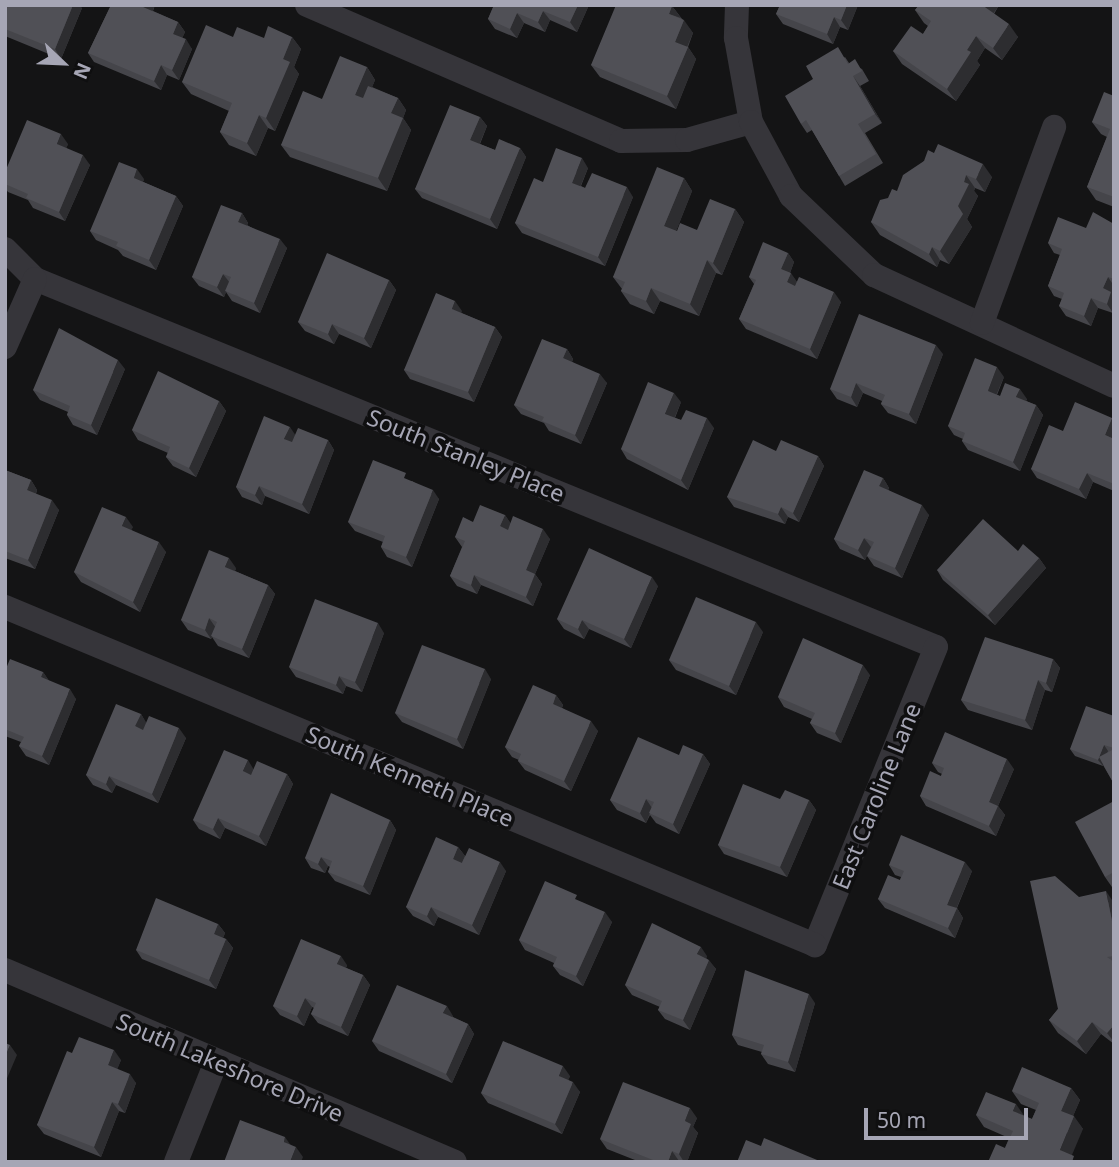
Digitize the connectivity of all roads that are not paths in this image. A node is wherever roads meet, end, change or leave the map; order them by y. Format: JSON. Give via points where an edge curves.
{"nodes":[{"id":1,"x":307,"y":5,"type":"edge"},
{"id":2,"x":737,"y":5,"type":"edge"},
{"id":3,"x":751,"y":122,"type":"junction"},
{"id":4,"x":1054,"y":127,"type":"dead end"},
{"id":5,"x":5,"y":249,"type":"edge"},
{"id":6,"x":35,"y":279,"type":"junction"},
{"id":7,"x":982,"y":323,"type":"junction"},
{"id":8,"x":5,"y":347,"type":"edge"},
{"id":9,"x":1114,"y":386,"type":"edge"},
{"id":10,"x":5,"y":607,"type":"edge"},
{"id":11,"x":936,"y":647,"type":"joint"},
{"id":12,"x":815,"y":946,"type":"joint"},
{"id":13,"x":5,"y":970,"type":"edge"},
{"id":14,"x":216,"y":1062,"type":"junction"},
{"id":15,"x":176,"y":1162,"type":"edge"},
{"id":16,"x":456,"y":1162,"type":"edge"}],
"edges":[{"from":1,"to":3,"type":"street","via":[[621,141],[687,140]]},
{"from":2,"to":3,"type":"street","via":[[736,38]]},
{"from":3,"to":7,"type":"street","via":[[791,196],[874,275]]},
{"from":4,"to":7,"type":"street"},
{"from":5,"to":6,"type":"street","name":"South Stanley Place"},
{"from":6,"to":8,"type":"street"},
{"from":6,"to":11,"type":"street","name":"South Stanley Place"},
{"from":7,"to":9,"type":"street"},
{"from":10,"to":12,"type":"street","name":"South Kenneth Place"},
{"from":11,"to":12,"type":"street","name":"East Caroline Lane"},
{"from":13,"to":14,"type":"street","name":"South Lakeshore Drive"},
{"from":14,"to":15,"type":"street"},
{"from":14,"to":16,"type":"street","name":"South Lakeshore Drive"}]}
